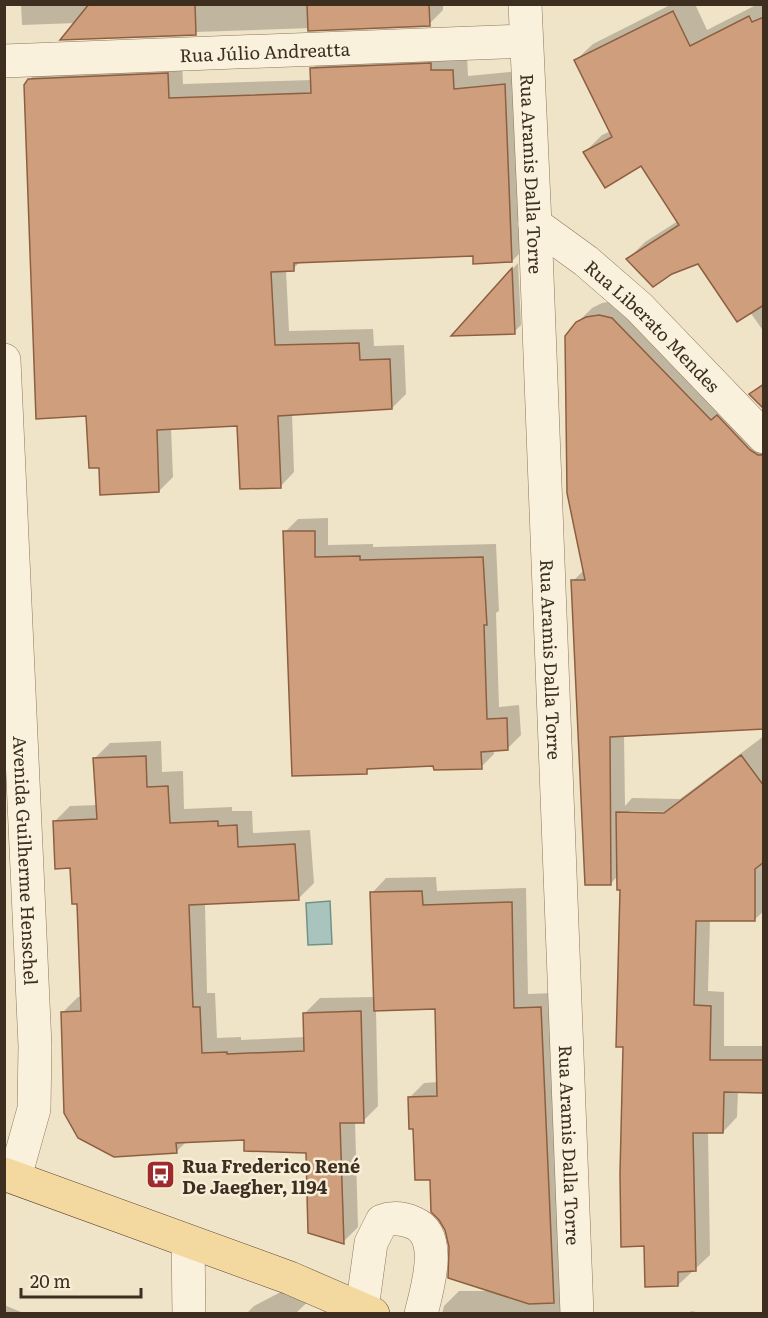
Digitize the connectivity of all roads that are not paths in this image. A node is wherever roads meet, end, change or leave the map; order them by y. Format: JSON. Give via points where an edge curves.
{"nodes":[{"id":1,"x":525,"y":4,"type":"edge"},
{"id":2,"x":526,"y":40,"type":"junction"},
{"id":3,"x":4,"y":61,"type":"edge"},
{"id":4,"x":535,"y":224,"type":"junction"},
{"id":5,"x":4,"y":360,"type":"edge"},
{"id":6,"x":764,"y":437,"type":"edge"},
{"id":7,"x":10,"y":1176,"type":"edge"},
{"id":8,"x":188,"y":1242,"type":"junction"},
{"id":9,"x":368,"y":1311,"type":"edge"},
{"id":10,"x":189,"y":1314,"type":"edge"},
{"id":11,"x":421,"y":1314,"type":"edge"},
{"id":12,"x":577,"y":1314,"type":"edge"}],
"edges":[{"from":1,"to":2,"type":"street","name":"Rua Aramis Dalla Torre"},
{"from":2,"to":3,"type":"street","name":"Rua Júlio Andreatta"},
{"from":2,"to":4,"type":"street","name":"Rua Aramis Dalla Torre"},
{"from":4,"to":6,"type":"street","name":"Rua Liberato Mendes","via":[[639,307]]},
{"from":4,"to":12,"type":"street","name":"Rua Aramis Dalla Torre"},
{"from":5,"to":7,"type":"street","name":"Avenida Guilherme Henschel","via":[[35,1047],[34,1109]]},
{"from":7,"to":8,"type":"main road"},
{"from":8,"to":9,"type":"main road"},
{"from":8,"to":10,"type":"street"},
{"from":9,"to":11,"type":"street","via":[[371,1243],[382,1221],[391,1217],[420,1226],[429,1239],[431,1274]]}]}
